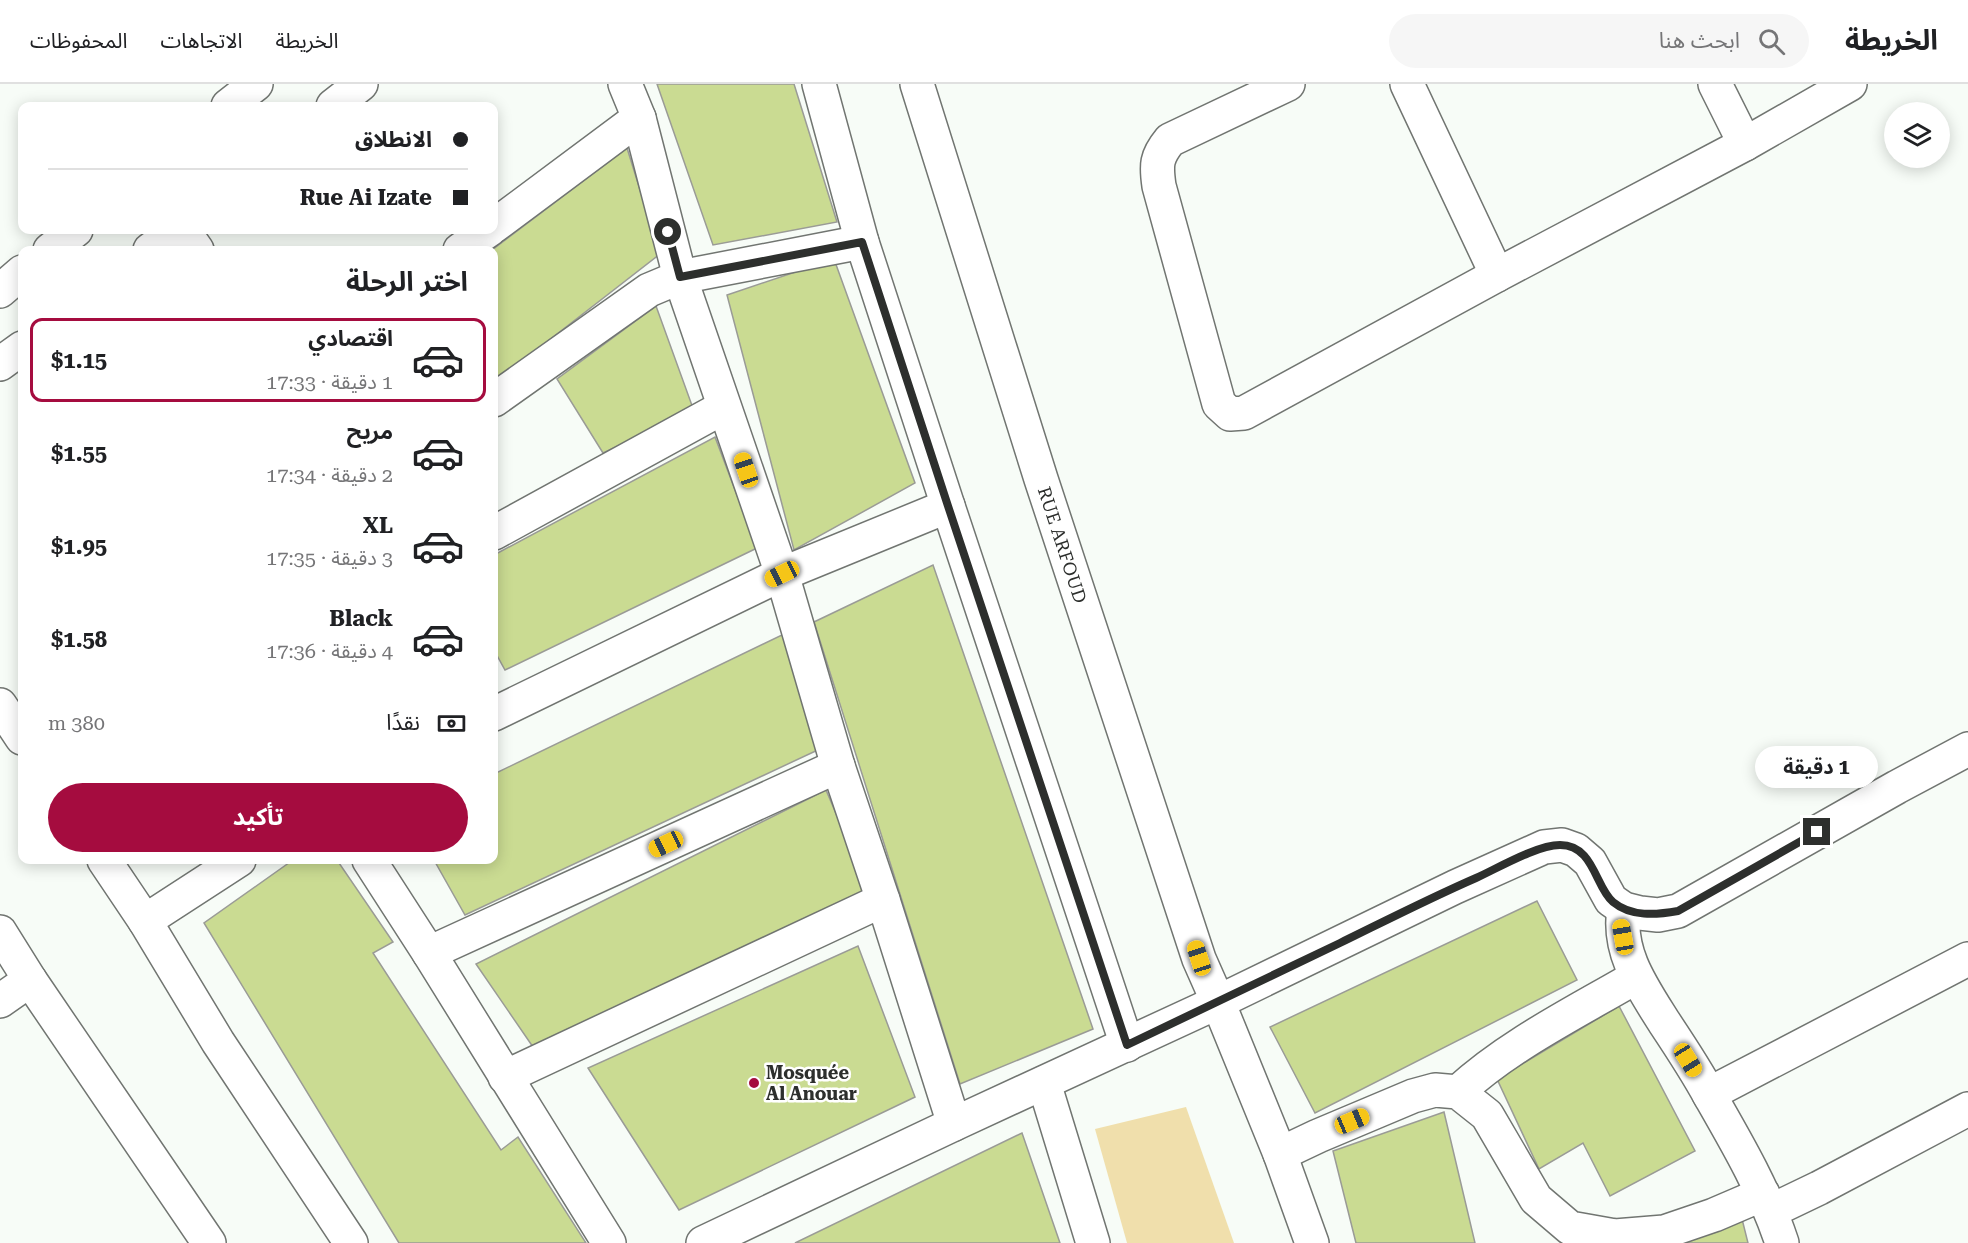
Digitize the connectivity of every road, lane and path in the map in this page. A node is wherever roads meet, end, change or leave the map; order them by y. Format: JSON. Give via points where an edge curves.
{"nodes":[{"id":1,"x":256,"y":84,"type":"edge"},
{"id":2,"x":361,"y":84,"type":"edge"},
{"id":3,"x":625,"y":84,"type":"edge"},
{"id":4,"x":819,"y":84,"type":"edge"},
{"id":5,"x":917,"y":84,"type":"edge"},
{"id":6,"x":1288,"y":84,"type":"edge"},
{"id":7,"x":1407,"y":84,"type":"edge"},
{"id":8,"x":1715,"y":84,"type":"edge"},
{"id":9,"x":1850,"y":84,"type":"edge"},
{"id":10,"x":233,"y":102,"type":"edge"},
{"id":11,"x":338,"y":102,"type":"edge"},
{"id":12,"x":639,"y":118,"type":"junction"},
{"id":13,"x":1745,"y":144,"type":"junction"},
{"id":14,"x":498,"y":223,"type":"edge"},
{"id":15,"x":71,"y":234,"type":"edge"},
{"id":16,"x":172,"y":234,"type":"edge"},
{"id":17,"x":483,"y":234,"type":"edge"},
{"id":18,"x":862,"y":242,"type":"junction"},
{"id":19,"x":55,"y":246,"type":"edge"},
{"id":20,"x":156,"y":246,"type":"edge"},
{"id":21,"x":466,"y":246,"type":"edge"},
{"id":22,"x":1497,"y":274,"type":"junction"},
{"id":23,"x":18,"y":275,"type":"edge"},
{"id":24,"x":680,"y":277,"type":"junction"},
{"id":25,"x":0,"y":291,"type":"edge"},
{"id":26,"x":18,"y":351,"type":"edge"},
{"id":27,"x":0,"y":364,"type":"edge"},
{"id":28,"x":498,"y":397,"type":"edge"},
{"id":29,"x":724,"y":407,"type":"junction"},
{"id":30,"x":948,"y":506,"type":"junction"},
{"id":31,"x":498,"y":531,"type":"edge"},
{"id":32,"x":782,"y":574,"type":"junction"},
{"id":33,"x":0,"y":705,"type":"edge"},
{"id":34,"x":498,"y":705,"type":"edge"},
{"id":35,"x":18,"y":732,"type":"edge"},
{"id":36,"x":1968,"y":749,"type":"edge"},
{"id":37,"x":838,"y":766,"type":"junction"},
{"id":38,"x":107,"y":864,"type":"edge"},
{"id":39,"x":233,"y":864,"type":"edge"},
{"id":40,"x":372,"y":864,"type":"edge"},
{"id":41,"x":883,"y":900,"type":"junction"},
{"id":42,"x":1624,"y":909,"type":"junction"},
{"id":43,"x":146,"y":921,"type":"junction"},
{"id":44,"x":0,"y":932,"type":"edge"},
{"id":45,"x":429,"y":953,"type":"junction"},
{"id":46,"x":1968,"y":959,"type":"edge"},
{"id":47,"x":1636,"y":977,"type":"junction"},
{"id":48,"x":30,"y":980,"type":"junction"},
{"id":49,"x":0,"y":1001,"type":"edge"},
{"id":50,"x":1218,"y":1002,"type":"junction"},
{"id":51,"x":1127,"y":1045,"type":"junction"},
{"id":52,"x":505,"y":1077,"type":"junction"},
{"id":53,"x":1044,"y":1083,"type":"junction"},
{"id":54,"x":1458,"y":1092,"type":"junction"},
{"id":55,"x":1709,"y":1094,"type":"junction"},
{"id":56,"x":1968,"y":1109,"type":"edge"},
{"id":57,"x":954,"y":1124,"type":"junction"},
{"id":58,"x":1280,"y":1154,"type":"junction"},
{"id":59,"x":1767,"y":1202,"type":"junction"},
{"id":60,"x":209,"y":1243,"type":"edge"},
{"id":61,"x":351,"y":1243,"type":"edge"},
{"id":62,"x":609,"y":1243,"type":"edge"},
{"id":63,"x":703,"y":1243,"type":"edge"},
{"id":64,"x":1093,"y":1243,"type":"edge"},
{"id":65,"x":1312,"y":1243,"type":"edge"},
{"id":66,"x":1782,"y":1243,"type":"edge"}],
"edges":[{"from":1,"to":10,"type":"street"},
{"from":2,"to":11,"type":"street"},
{"from":3,"to":12,"type":"street"},
{"from":4,"to":18,"type":"street"},
{"from":5,"to":50,"type":"street","name":"RUE ARFOUD","via":[[1044,490],[1199,958]]},
{"from":6,"to":22,"type":"street","via":[[1170,140],[1160,153],[1156,168],[1219,405],[1230,414],[1244,413]]},
{"from":7,"to":22,"type":"street"},
{"from":8,"to":13,"type":"street"},
{"from":9,"to":13,"type":"street"},
{"from":12,"to":14,"type":"street"},
{"from":12,"to":24,"type":"street"},
{"from":13,"to":22,"type":"street"},
{"from":15,"to":19,"type":"street"},
{"from":16,"to":20,"type":"street"},
{"from":17,"to":21,"type":"street"},
{"from":18,"to":24,"type":"street"},
{"from":18,"to":30,"type":"street"},
{"from":23,"to":25,"type":"street"},
{"from":24,"to":28,"type":"street","via":[[649,291]]},
{"from":24,"to":29,"type":"street"},
{"from":26,"to":27,"type":"street"},
{"from":29,"to":31,"type":"street"},
{"from":29,"to":32,"type":"street"},
{"from":30,"to":32,"type":"street"},
{"from":30,"to":51,"type":"street"},
{"from":32,"to":34,"type":"street"},
{"from":32,"to":37,"type":"street"},
{"from":33,"to":35,"type":"street"},
{"from":36,"to":42,"type":"street","via":[[1678,911],[1658,915]]},
{"from":37,"to":41,"type":"street"},
{"from":37,"to":45,"type":"street"},
{"from":38,"to":43,"type":"street"},
{"from":39,"to":43,"type":"street"},
{"from":40,"to":45,"type":"street"},
{"from":41,"to":52,"type":"street"},
{"from":41,"to":57,"type":"street"},
{"from":42,"to":47,"type":"street","via":[[1621,925],[1625,949]]},
{"from":42,"to":50,"type":"street","via":[[1611,900],[1590,862],[1576,850],[1562,844],[1544,847]]},
{"from":43,"to":61,"type":"street","via":[[218,1042]]},
{"from":44,"to":48,"type":"street"},
{"from":45,"to":52,"type":"street"},
{"from":46,"to":55,"type":"street"},
{"from":47,"to":54,"type":"street","via":[[1478,1073]]},
{"from":47,"to":55,"type":"street"},
{"from":48,"to":49,"type":"street"},
{"from":48,"to":60,"type":"street"},
{"from":50,"to":51,"type":"street"},
{"from":50,"to":58,"type":"street","name":"RUE ARFOUD"},
{"from":51,"to":53,"type":"street"},
{"from":52,"to":62,"type":"street"},
{"from":53,"to":57,"type":"street"},
{"from":53,"to":64,"type":"street"},
{"from":54,"to":58,"type":"street","via":[[1435,1090],[1413,1096]]},
{"from":54,"to":59,"type":"street","via":[[1487,1116],[1536,1199],[1570,1228],[1615,1236],[1664,1232]]},
{"from":55,"to":59,"type":"street"},
{"from":56,"to":59,"type":"street","via":[[1819,1188]]},
{"from":57,"to":63,"type":"street"},
{"from":58,"to":65,"type":"street","name":"RUE ARFOUD"},
{"from":59,"to":66,"type":"street"}]}
